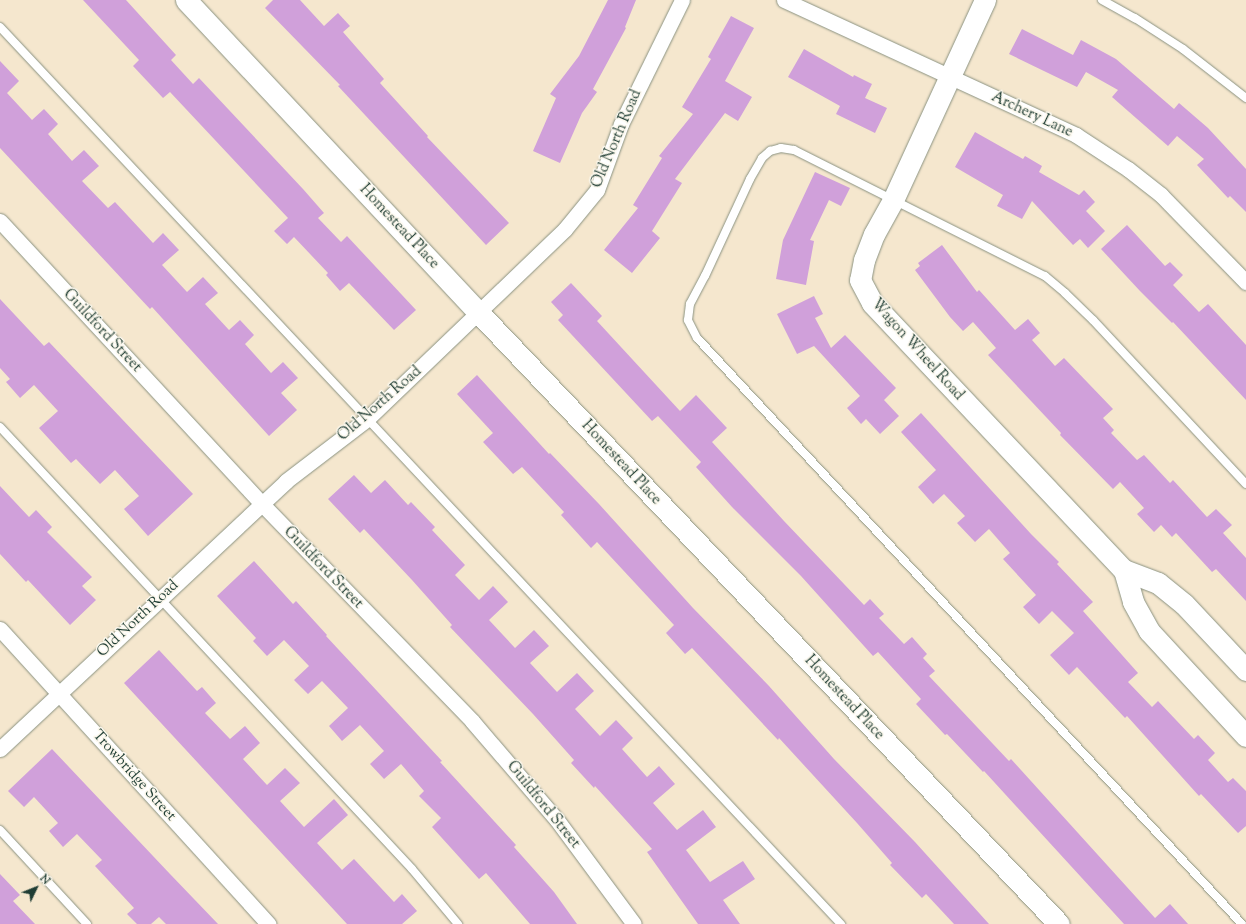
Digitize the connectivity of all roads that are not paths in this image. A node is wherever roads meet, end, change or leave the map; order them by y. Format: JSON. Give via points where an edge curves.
{"nodes":[{"id":1,"x":186,"y":0,"type":"edge"},
{"id":2,"x":682,"y":0,"type":"edge"},
{"id":3,"x":784,"y":0,"type":"edge"},
{"id":4,"x":985,"y":0,"type":"edge"},
{"id":5,"x":1102,"y":0,"type":"edge"},
{"id":6,"x":0,"y":27,"type":"edge"},
{"id":7,"x":950,"y":77,"type":"junction"},
{"id":8,"x":1246,"y":98,"type":"edge"},
{"id":9,"x":893,"y":200,"type":"junction"},
{"id":10,"x":0,"y":221,"type":"edge"},
{"id":11,"x":1246,"y":282,"type":"edge"},
{"id":12,"x":479,"y":313,"type":"junction"},
{"id":13,"x":367,"y":419,"type":"junction"},
{"id":14,"x":0,"y":426,"type":"edge"},
{"id":15,"x":1246,"y":484,"type":"edge"},
{"id":16,"x":262,"y":504,"type":"junction"},
{"id":17,"x":1124,"y":570,"type":"junction"},
{"id":18,"x":161,"y":598,"type":"junction"},
{"id":19,"x":0,"y":629,"type":"edge"},
{"id":20,"x":1246,"y":670,"type":"edge"},
{"id":21,"x":60,"y":693,"type":"junction"},
{"id":22,"x":1246,"y":736,"type":"edge"},
{"id":23,"x":0,"y":749,"type":"edge"},
{"id":24,"x":0,"y":830,"type":"edge"},
{"id":25,"x":87,"y":924,"type":"edge"},
{"id":26,"x":268,"y":924,"type":"edge"},
{"id":27,"x":458,"y":924,"type":"edge"},
{"id":28,"x":634,"y":924,"type":"edge"},
{"id":29,"x":841,"y":924,"type":"edge"},
{"id":30,"x":1059,"y":924,"type":"edge"},
{"id":31,"x":1242,"y":924,"type":"edge"}],
"edges":[{"from":1,"to":12,"type":"street","name":"Homestead Place"},
{"from":2,"to":12,"type":"street","name":"Old North Road","via":[[621,124],[597,190],[565,229]]},
{"from":3,"to":7,"type":"street","name":"Archery Lane"},
{"from":4,"to":7,"type":"street","name":"Wagon Wheel Road"},
{"from":5,"to":8,"type":"lane","via":[[1183,48]]},
{"from":6,"to":13,"type":"lane"},
{"from":7,"to":9,"type":"street","name":"Wagon Wheel Road"},
{"from":7,"to":11,"type":"street","name":"Archery Lane","via":[[1076,135],[1128,169],[1162,195]]},
{"from":9,"to":15,"type":"lane","via":[[1045,276],[1131,360]]},
{"from":9,"to":17,"type":"street","name":"Wagon Wheel Road","via":[[874,234],[864,260],[860,280],[872,304]]},
{"from":9,"to":31,"type":"lane","via":[[794,150],[781,148],[770,152],[762,158],[750,179],[690,304],[688,320],[697,338]]},
{"from":10,"to":16,"type":"street","name":"Guildford Street"},
{"from":12,"to":13,"type":"street","name":"Old North Road"},
{"from":12,"to":30,"type":"street","name":"Homestead Place"},
{"from":13,"to":16,"type":"street","name":"Old North Road","via":[[309,462]]},
{"from":13,"to":29,"type":"lane"},
{"from":14,"to":18,"type":"lane"},
{"from":16,"to":18,"type":"street","name":"Old North Road"},
{"from":16,"to":28,"type":"street","name":"Guildford Street","via":[[472,721],[557,820]]},
{"from":17,"to":20,"type":"street","name":"Wagon Wheel Road","via":[[1158,583],[1184,604]]},
{"from":17,"to":22,"type":"street","name":"Wagon Wheel Road","via":[[1133,602],[1148,631]]},
{"from":18,"to":21,"type":"street","name":"Old North Road"},
{"from":18,"to":27,"type":"lane","via":[[412,869]]},
{"from":19,"to":21,"type":"street","name":"Trowbridge Street"},
{"from":21,"to":23,"type":"street","name":"Old North Road"},
{"from":21,"to":26,"type":"street","name":"Trowbridge Street"},
{"from":24,"to":25,"type":"lane"}]}
